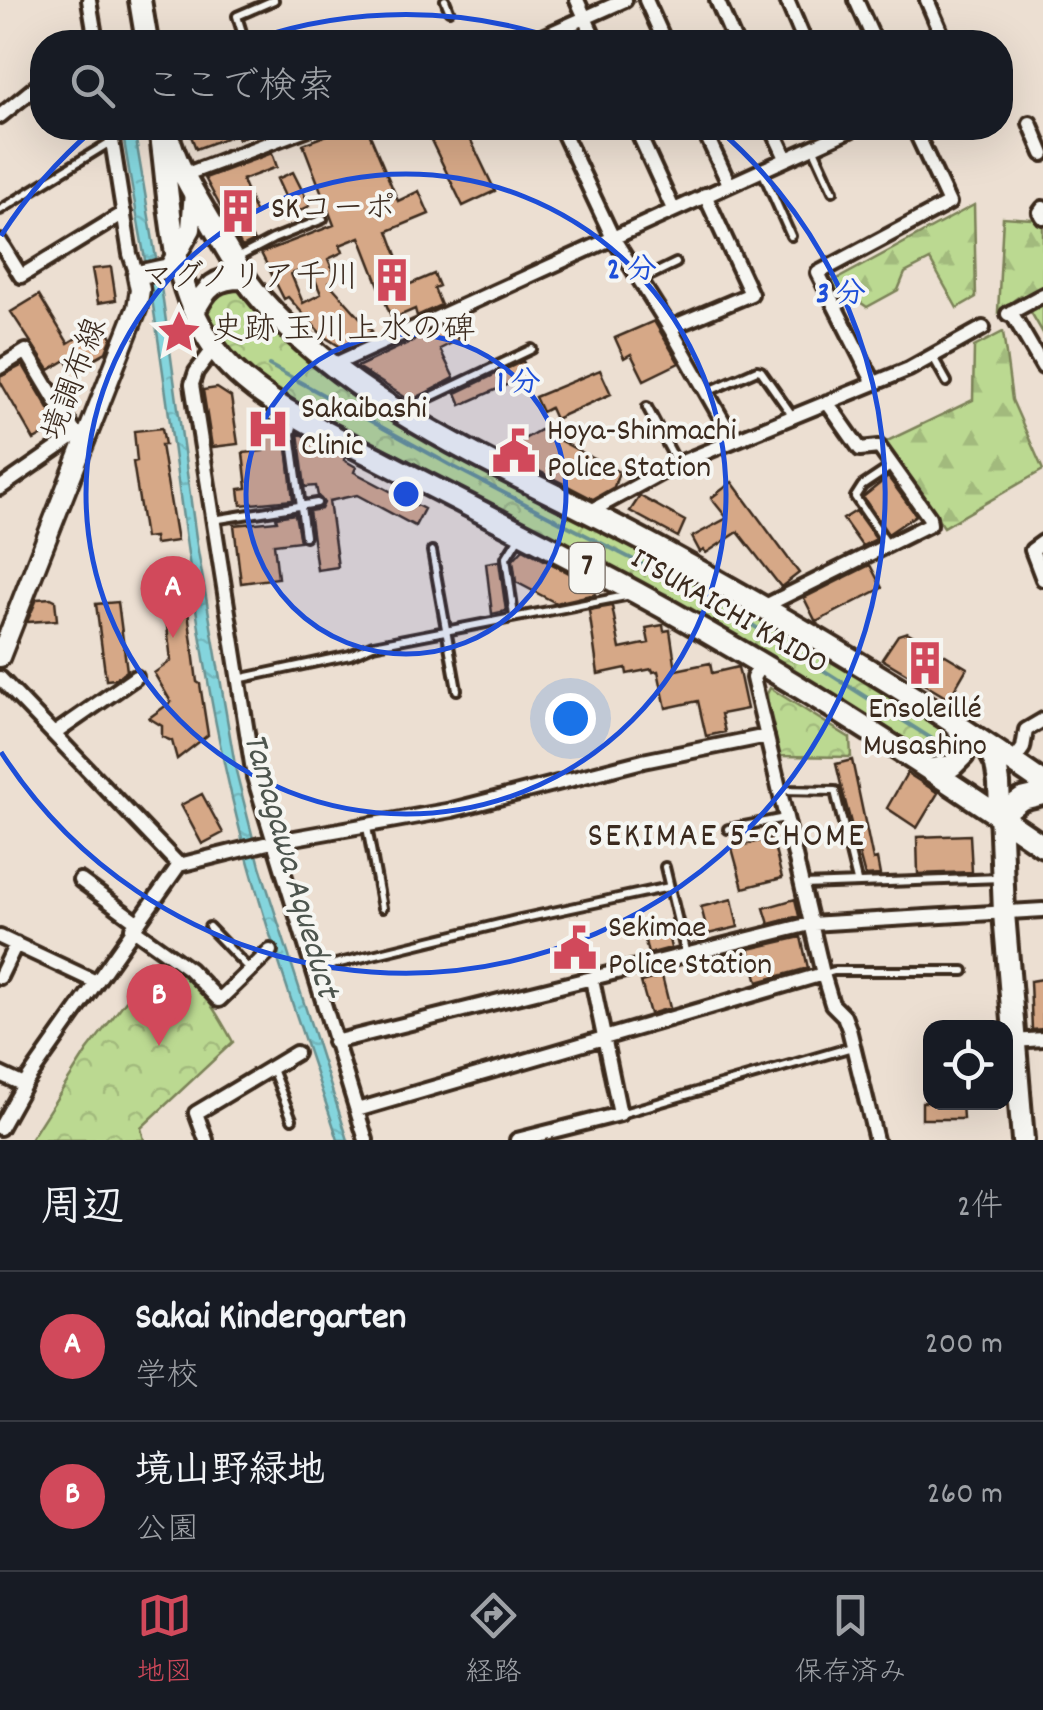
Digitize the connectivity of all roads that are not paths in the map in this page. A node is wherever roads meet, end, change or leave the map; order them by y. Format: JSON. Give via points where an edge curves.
{"nodes":[{"id":1,"x":89,"y":0,"type":"edge"},
{"id":2,"x":140,"y":0,"type":"edge"},
{"id":3,"x":274,"y":0,"type":"edge"},
{"id":4,"x":445,"y":0,"type":"edge"},
{"id":5,"x":577,"y":0,"type":"edge"},
{"id":6,"x":625,"y":0,"type":"edge"},
{"id":7,"x":646,"y":0,"type":"edge"},
{"id":8,"x":717,"y":0,"type":"edge"},
{"id":9,"x":786,"y":0,"type":"edge"},
{"id":10,"x":856,"y":0,"type":"edge"},
{"id":11,"x":927,"y":0,"type":"edge"},
{"id":12,"x":449,"y":10,"type":"dead end"},
{"id":13,"x":585,"y":18,"type":"junction"},
{"id":14,"x":94,"y":30,"type":"edge"},
{"id":15,"x":144,"y":30,"type":"edge"},
{"id":16,"x":241,"y":30,"type":"edge"},
{"id":17,"x":558,"y":30,"type":"edge"},
{"id":18,"x":590,"y":30,"type":"edge"},
{"id":19,"x":660,"y":30,"type":"edge"},
{"id":20,"x":731,"y":30,"type":"edge"},
{"id":21,"x":800,"y":30,"type":"edge"},
{"id":22,"x":870,"y":30,"type":"edge"},
{"id":23,"x":940,"y":30,"type":"edge"},
{"id":24,"x":30,"y":92,"type":"edge"},
{"id":25,"x":0,"y":116,"type":"edge"},
{"id":26,"x":1030,"y":123,"type":"dead end"},
{"id":27,"x":102,"y":140,"type":"edge"},
{"id":28,"x":112,"y":140,"type":"edge"},
{"id":29,"x":164,"y":140,"type":"edge"},
{"id":30,"x":169,"y":140,"type":"edge"},
{"id":31,"x":283,"y":140,"type":"edge"},
{"id":32,"x":567,"y":140,"type":"edge"},
{"id":33,"x":641,"y":140,"type":"edge"},
{"id":34,"x":709,"y":140,"type":"edge"},
{"id":35,"x":778,"y":140,"type":"edge"},
{"id":36,"x":825,"y":140,"type":"edge"},
{"id":37,"x":919,"y":140,"type":"edge"},
{"id":38,"x":813,"y":146,"type":"junction"},
{"id":39,"x":1043,"y":154,"type":"edge"},
{"id":40,"x":786,"y":158,"type":"junction"},
{"id":41,"x":761,"y":170,"type":"junction"},
{"id":42,"x":189,"y":183,"type":"junction"},
{"id":43,"x":729,"y":184,"type":"junction"},
{"id":44,"x":833,"y":191,"type":"dead end"},
{"id":45,"x":705,"y":195,"type":"junction"},
{"id":46,"x":1043,"y":208,"type":"edge"},
{"id":47,"x":673,"y":209,"type":"junction"},
{"id":48,"x":0,"y":210,"type":"edge"},
{"id":49,"x":124,"y":212,"type":"junction"},
{"id":50,"x":1043,"y":217,"type":"edge"},
{"id":51,"x":323,"y":219,"type":"dead end"},
{"id":52,"x":612,"y":236,"type":"junction"},
{"id":53,"x":791,"y":236,"type":"dead end"},
{"id":54,"x":0,"y":242,"type":"edge"},
{"id":55,"x":234,"y":262,"type":"junction"},
{"id":56,"x":172,"y":263,"type":"junction"},
{"id":57,"x":676,"y":263,"type":"dead end"},
{"id":58,"x":140,"y":274,"type":"junction"},
{"id":59,"x":640,"y":280,"type":"junction"},
{"id":60,"x":1043,"y":295,"type":"edge"},
{"id":61,"x":194,"y":312,"type":"junction"},
{"id":62,"x":670,"y":328,"type":"junction"},
{"id":63,"x":982,"y":328,"type":"dead end"},
{"id":64,"x":214,"y":348,"type":"junction"},
{"id":65,"x":532,"y":349,"type":"dead end"},
{"id":66,"x":933,"y":356,"type":"junction"},
{"id":67,"x":0,"y":366,"type":"edge"},
{"id":68,"x":331,"y":366,"type":"junction"},
{"id":69,"x":1043,"y":367,"type":"edge"},
{"id":70,"x":874,"y":382,"type":"junction"},
{"id":71,"x":947,"y":382,"type":"dead end"},
{"id":72,"x":706,"y":392,"type":"junction"},
{"id":73,"x":827,"y":402,"type":"junction"},
{"id":74,"x":648,"y":406,"type":"dead end"},
{"id":75,"x":296,"y":414,"type":"junction"},
{"id":76,"x":792,"y":415,"type":"junction"},
{"id":77,"x":408,"y":416,"type":"junction"},
{"id":78,"x":83,"y":432,"type":"junction"},
{"id":79,"x":733,"y":439,"type":"junction"},
{"id":80,"x":677,"y":464,"type":"junction"},
{"id":81,"x":892,"y":466,"type":"junction"},
{"id":82,"x":0,"y":488,"type":"edge"},
{"id":83,"x":317,"y":503,"type":"dead end"},
{"id":84,"x":301,"y":505,"type":"junction"},
{"id":85,"x":591,"y":511,"type":"junction"},
{"id":86,"x":212,"y":520,"type":"junction"},
{"id":87,"x":521,"y":534,"type":"junction"},
{"id":88,"x":305,"y":536,"type":"dead end"},
{"id":89,"x":1043,"y":542,"type":"edge"},
{"id":90,"x":889,"y":546,"type":"junction"},
{"id":91,"x":432,"y":551,"type":"dead end"},
{"id":92,"x":1043,"y":579,"type":"edge"},
{"id":93,"x":639,"y":594,"type":"junction"},
{"id":94,"x":763,"y":607,"type":"junction"},
{"id":95,"x":514,"y":616,"type":"junction"},
{"id":96,"x":446,"y":630,"type":"junction"},
{"id":97,"x":4,"y":638,"type":"edge"},
{"id":98,"x":0,"y":658,"type":"edge"},
{"id":99,"x":761,"y":666,"type":"junction"},
{"id":100,"x":136,"y":676,"type":"dead end"},
{"id":101,"x":0,"y":678,"type":"edge"},
{"id":102,"x":237,"y":680,"type":"junction"},
{"id":103,"x":457,"y":690,"type":"dead end"},
{"id":104,"x":1043,"y":720,"type":"edge"},
{"id":105,"x":957,"y":726,"type":"junction"},
{"id":106,"x":54,"y":734,"type":"junction"},
{"id":107,"x":768,"y":736,"type":"junction"},
{"id":108,"x":986,"y":744,"type":"junction"},
{"id":109,"x":1013,"y":762,"type":"junction"},
{"id":110,"x":932,"y":769,"type":"junction"},
{"id":111,"x":1043,"y":783,"type":"edge"},
{"id":112,"x":780,"y":790,"type":"junction"},
{"id":113,"x":1043,"y":794,"type":"edge"},
{"id":114,"x":998,"y":816,"type":"junction"},
{"id":115,"x":786,"y":818,"type":"junction"},
{"id":116,"x":366,"y":826,"type":"junction"},
{"id":117,"x":728,"y":829,"type":"dead end"},
{"id":118,"x":267,"y":843,"type":"junction"},
{"id":119,"x":1043,"y":846,"type":"edge"},
{"id":120,"x":179,"y":865,"type":"junction"},
{"id":121,"x":664,"y":867,"type":"dead end"},
{"id":122,"x":1002,"y":878,"type":"junction"},
{"id":123,"x":80,"y":880,"type":"dead end"},
{"id":124,"x":857,"y":881,"type":"junction"},
{"id":125,"x":801,"y":885,"type":"junction"},
{"id":126,"x":669,"y":887,"type":"junction"},
{"id":127,"x":382,"y":908,"type":"dead end"},
{"id":128,"x":1043,"y":910,"type":"edge"},
{"id":129,"x":1004,"y":913,"type":"junction"},
{"id":130,"x":810,"y":924,"type":"junction"},
{"id":131,"x":134,"y":925,"type":"junction"},
{"id":132,"x":209,"y":928,"type":"dead end"},
{"id":133,"x":0,"y":937,"type":"edge"},
{"id":134,"x":16,"y":944,"type":"junction"},
{"id":135,"x":270,"y":951,"type":"dead end"},
{"id":136,"x":686,"y":956,"type":"junction"},
{"id":137,"x":249,"y":969,"type":"junction"},
{"id":138,"x":312,"y":970,"type":"junction"},
{"id":139,"x":964,"y":971,"type":"dead end"},
{"id":140,"x":822,"y":974,"type":"junction"},
{"id":141,"x":0,"y":978,"type":"edge"},
{"id":142,"x":592,"y":979,"type":"junction"},
{"id":143,"x":96,"y":982,"type":"junction"},
{"id":144,"x":1043,"y":1038,"type":"edge"},
{"id":145,"x":603,"y":1040,"type":"junction"},
{"id":146,"x":1014,"y":1041,"type":"junction"},
{"id":147,"x":334,"y":1042,"type":"junction"},
{"id":148,"x":854,"y":1047,"type":"junction"},
{"id":149,"x":296,"y":1053,"type":"dead end"},
{"id":150,"x":272,"y":1067,"type":"junction"},
{"id":151,"x":0,"y":1074,"type":"edge"},
{"id":152,"x":24,"y":1085,"type":"junction"},
{"id":153,"x":357,"y":1110,"type":"junction"},
{"id":154,"x":620,"y":1114,"type":"junction"},
{"id":155,"x":292,"y":1119,"type":"dead end"},
{"id":156,"x":0,"y":1128,"type":"edge"},
{"id":157,"x":206,"y":1140,"type":"edge"},
{"id":158,"x":366,"y":1140,"type":"edge"},
{"id":159,"x":516,"y":1140,"type":"edge"},
{"id":160,"x":876,"y":1140,"type":"edge"},
{"id":161,"x":1023,"y":1140,"type":"edge"}],
"edges":[{"from":1,"to":14,"type":"street"},
{"from":2,"to":15,"type":"main road"},
{"from":3,"to":16,"type":"lane","via":[[237,16]]},
{"from":4,"to":12,"type":"lane"},
{"from":5,"to":13,"type":"street"},
{"from":6,"to":13,"type":"street"},
{"from":7,"to":19,"type":"street"},
{"from":8,"to":20,"type":"street"},
{"from":9,"to":21,"type":"street"},
{"from":10,"to":22,"type":"street"},
{"from":11,"to":23,"type":"street"},
{"from":13,"to":17,"type":"street"},
{"from":13,"to":18,"type":"street"},
{"from":24,"to":25,"type":"street"},
{"from":26,"to":39,"type":"street"},
{"from":27,"to":48,"type":"lane"},
{"from":28,"to":49,"type":"street"},
{"from":29,"to":56,"type":"main road","name":"ITSUKAICHI KAIDO","number":"7"},
{"from":30,"to":42,"type":"main road","name":"ITSUKAICHI KAIDO","number":"7"},
{"from":31,"to":42,"type":"street"},
{"from":32,"to":52,"type":"street"},
{"from":33,"to":47,"type":"street"},
{"from":34,"to":43,"type":"street"},
{"from":35,"to":40,"type":"street"},
{"from":36,"to":38,"type":"street"},
{"from":37,"to":70,"type":"street","via":[[948,203],[818,273]]},
{"from":38,"to":40,"type":"street"},
{"from":38,"to":44,"type":"lane"},
{"from":40,"to":41,"type":"street"},
{"from":41,"to":43,"type":"street"},
{"from":41,"to":53,"type":"lane"},
{"from":42,"to":55,"type":"main road","name":"ITSUKAICHI KAIDO","number":"7"},
{"from":42,"to":56,"type":"main road","via":[[192,230]]},
{"from":43,"to":45,"type":"street"},
{"from":45,"to":47,"type":"street"},
{"from":45,"to":62,"type":"street","via":[[751,294]]},
{"from":46,"to":50,"type":"street"},
{"from":47,"to":52,"type":"street"},
{"from":49,"to":54,"type":"street","via":[[22,276]]},
{"from":49,"to":58,"type":"street"},
{"from":51,"to":55,"type":"lane"},
{"from":52,"to":59,"type":"street"},
{"from":52,"to":68,"type":"street"},
{"from":55,"to":56,"type":"main road","via":[[212,241],[198,242]]},
{"from":55,"to":61,"type":"main road","via":[[230,278],[210,284]]},
{"from":55,"to":68,"type":"main road","name":"ITSUKAICHI KAIDO","number":"7","via":[[284,323]]},
{"from":56,"to":58,"type":"main road"},
{"from":56,"to":61,"type":"main road","name":"ITSUKAICHI KAIDO","number":"7"},
{"from":57,"to":59,"type":"lane"},
{"from":58,"to":78,"type":"main road","name":"境調布線","via":[[137,308]]},
{"from":59,"to":62,"type":"street"},
{"from":60,"to":69,"type":"street","via":[[1009,313]]},
{"from":61,"to":64,"type":"main road","name":"ITSUKAICHI KAIDO","number":"7"},
{"from":62,"to":72,"type":"street"},
{"from":63,"to":66,"type":"street"},
{"from":64,"to":75,"type":"main road","name":"ITSUKAICHI KAIDO","number":"7"},
{"from":64,"to":86,"type":"street","via":[[192,384]]},
{"from":65,"to":77,"type":"lane","via":[[418,403]]},
{"from":66,"to":70,"type":"street"},
{"from":66,"to":71,"type":"lane"},
{"from":67,"to":78,"type":"street","via":[[26,351]]},
{"from":68,"to":77,"type":"main road","name":"ITSUKAICHI KAIDO","number":"7"},
{"from":70,"to":73,"type":"street"},
{"from":72,"to":76,"type":"lane","via":[[757,370]]},
{"from":72,"to":79,"type":"street"},
{"from":73,"to":76,"type":"street"},
{"from":73,"to":81,"type":"street","via":[[860,449],[876,445]]},
{"from":74,"to":80,"type":"lane"},
{"from":75,"to":84,"type":"lane","via":[[291,434]]},
{"from":75,"to":87,"type":"main road","name":"ITSUKAICHI KAIDO","number":"7"},
{"from":76,"to":79,"type":"street"},
{"from":77,"to":85,"type":"main road","name":"ITSUKAICHI KAIDO","number":"7"},
{"from":78,"to":82,"type":"street"},
{"from":78,"to":97,"type":"main road","name":"境調布線"},
{"from":79,"to":80,"type":"street"},
{"from":80,"to":85,"type":"street"},
{"from":81,"to":90,"type":"lane","via":[[855,497]]},
{"from":81,"to":90,"type":"street","via":[[930,520]]},
{"from":83,"to":84,"type":"lane"},
{"from":84,"to":86,"type":"lane"},
{"from":84,"to":88,"type":"lane"},
{"from":85,"to":94,"type":"main road","name":"ITSUKAICHI KAIDO","number":"7"},
{"from":86,"to":102,"type":"street"},
{"from":87,"to":93,"type":"main road","name":"ITSUKAICHI KAIDO","number":"7"},
{"from":87,"to":95,"type":"lane","via":[[506,558]]},
{"from":89,"to":92,"type":"street","via":[[1032,550]]},
{"from":90,"to":94,"type":"street"},
{"from":91,"to":96,"type":"lane"},
{"from":93,"to":95,"type":"lane"},
{"from":93,"to":99,"type":"main road","name":"ITSUKAICHI KAIDO","number":"7"},
{"from":94,"to":105,"type":"main road","name":"ITSUKAICHI KAIDO","number":"7"},
{"from":95,"to":96,"type":"lane"},
{"from":96,"to":102,"type":"lane"},
{"from":96,"to":103,"type":"lane"},
{"from":97,"to":98,"type":"main road","name":"境調布線"},
{"from":99,"to":107,"type":"street","via":[[753,678]]},
{"from":99,"to":110,"type":"main road","name":"ITSUKAICHI KAIDO","number":"7"},
{"from":100,"to":106,"type":"street"},
{"from":101,"to":106,"type":"street"},
{"from":102,"to":118,"type":"street"},
{"from":104,"to":109,"type":"street","via":[[1026,730]]},
{"from":105,"to":108,"type":"main road","name":"ITSUKAICHI KAIDO","number":"7"},
{"from":105,"to":110,"type":"main road","via":[[963,755],[952,766]]},
{"from":106,"to":120,"type":"street"},
{"from":107,"to":112,"type":"street"},
{"from":107,"to":116,"type":"street"},
{"from":108,"to":109,"type":"main road","name":"ITSUKAICHI KAIDO","number":"7"},
{"from":108,"to":114,"type":"main road","via":[[996,764]]},
{"from":109,"to":111,"type":"main road","name":"ITSUKAICHI KAIDO","number":"7"},
{"from":110,"to":114,"type":"main road","name":"ITSUKAICHI KAIDO","number":"7"},
{"from":112,"to":115,"type":"street"},
{"from":112,"to":124,"type":"lane","via":[[835,790]]},
{"from":113,"to":114,"type":"main road"},
{"from":114,"to":119,"type":"main road","name":"ITSUKAICHI KAIDO","number":"7"},
{"from":114,"to":122,"type":"main road"},
{"from":115,"to":117,"type":"lane"},
{"from":115,"to":125,"type":"street"},
{"from":116,"to":118,"type":"street"},
{"from":116,"to":127,"type":"lane"},
{"from":118,"to":120,"type":"street"},
{"from":118,"to":138,"type":"street"},
{"from":120,"to":131,"type":"street"},
{"from":121,"to":126,"type":"lane"},
{"from":122,"to":124,"type":"lane"},
{"from":122,"to":129,"type":"main road"},
{"from":123,"to":131,"type":"street"},
{"from":124,"to":125,"type":"lane"},
{"from":125,"to":130,"type":"street"},
{"from":126,"to":136,"type":"lane"},
{"from":126,"to":138,"type":"lane"},
{"from":128,"to":129,"type":"street"},
{"from":129,"to":130,"type":"street"},
{"from":129,"to":146,"type":"main road"},
{"from":130,"to":136,"type":"street"},
{"from":130,"to":140,"type":"street"},
{"from":131,"to":137,"type":"street","via":[[219,1000]]},
{"from":131,"to":143,"type":"street"},
{"from":132,"to":137,"type":"lane"},
{"from":133,"to":134,"type":"street"},
{"from":134,"to":141,"type":"street"},
{"from":134,"to":143,"type":"street"},
{"from":135,"to":137,"type":"street"},
{"from":136,"to":142,"type":"street"},
{"from":138,"to":147,"type":"street"},
{"from":139,"to":140,"type":"lane"},
{"from":140,"to":145,"type":"street"},
{"from":140,"to":148,"type":"street"},
{"from":142,"to":145,"type":"street"},
{"from":142,"to":147,"type":"street"},
{"from":143,"to":152,"type":"street"},
{"from":144,"to":146,"type":"street"},
{"from":145,"to":153,"type":"street"},
{"from":145,"to":154,"type":"street"},
{"from":146,"to":161,"type":"main road"},
{"from":147,"to":153,"type":"street"},
{"from":148,"to":154,"type":"lane"},
{"from":148,"to":160,"type":"street"},
{"from":149,"to":150,"type":"street"},
{"from":150,"to":155,"type":"lane"},
{"from":150,"to":157,"type":"street","via":[[196,1112]]},
{"from":151,"to":152,"type":"street"},
{"from":152,"to":156,"type":"street"},
{"from":153,"to":158,"type":"street"},
{"from":154,"to":159,"type":"street"}]}
